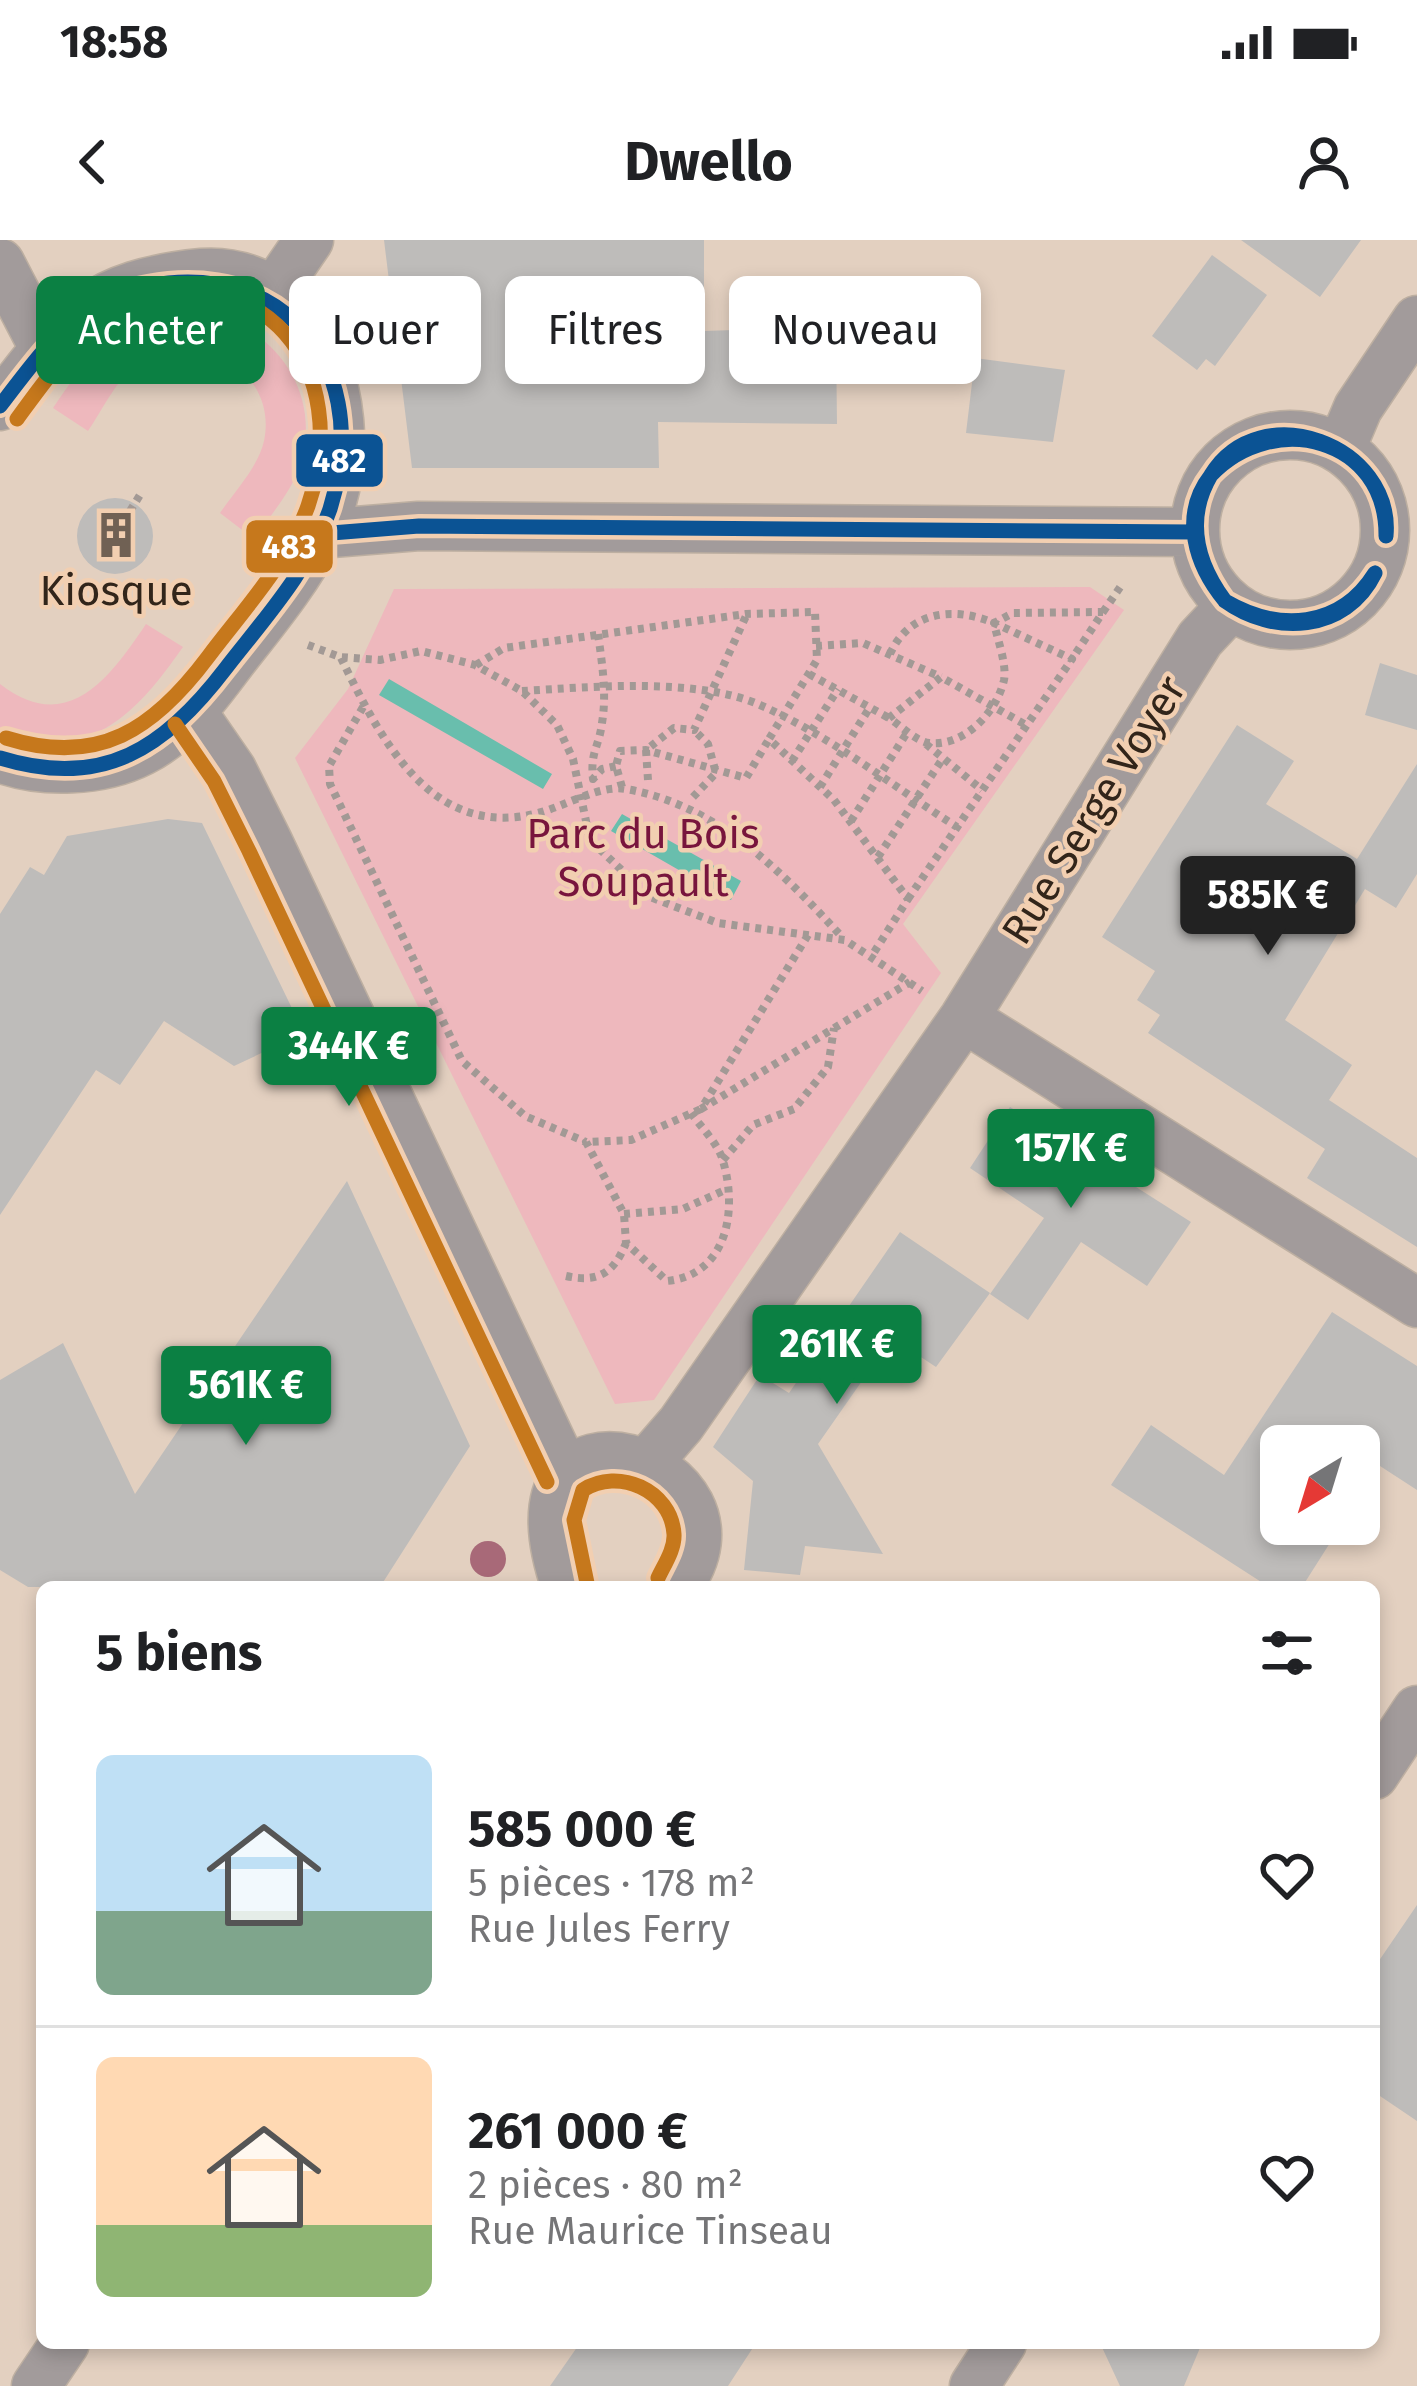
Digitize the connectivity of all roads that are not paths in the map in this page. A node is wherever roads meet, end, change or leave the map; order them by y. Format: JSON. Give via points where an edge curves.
{"nodes":[{"id":1,"x":309,"y":240,"type":"edge"},
{"id":2,"x":0,"y":263,"type":"edge"},
{"id":3,"x":179,"y":276,"type":"edge"},
{"id":4,"x":226,"y":276,"type":"edge"},
{"id":5,"x":265,"y":285,"type":"edge"},
{"id":6,"x":276,"y":288,"type":"junction"},
{"id":7,"x":1417,"y":320,"type":"edge"},
{"id":8,"x":36,"y":333,"type":"edge"},
{"id":9,"x":36,"y":359,"type":"edge"},
{"id":10,"x":0,"y":406,"type":"edge"},
{"id":11,"x":1341,"y":448,"type":"junction"},
{"id":12,"x":1402,"y":531,"type":"edge"},
{"id":13,"x":1192,"y":532,"type":"junction"},
{"id":14,"x":320,"y":534,"type":"junction"},
{"id":15,"x":1230,"y":607,"type":"junction"},
{"id":16,"x":192,"y":712,"type":"junction"},
{"id":17,"x":0,"y":758,"type":"edge"},
{"id":18,"x":964,"y":1018,"type":"junction"},
{"id":19,"x":1417,"y":1303,"type":"edge"},
{"id":20,"x":648,"y":1462,"type":"junction"},
{"id":21,"x":566,"y":1473,"type":"junction"},
{"id":22,"x":564,"y":1581,"type":"edge"},
{"id":23,"x":682,"y":1581,"type":"edge"},
{"id":24,"x":1417,"y":1710,"type":"edge"},
{"id":25,"x":1380,"y":1766,"type":"edge"},
{"id":26,"x":61,"y":2349,"type":"edge"},
{"id":27,"x":36,"y":2386,"type":"edge"}],
"edges":[{"from":1,"to":6,"type":"street"},
{"from":2,"to":8,"type":"street"},
{"from":3,"to":4,"type":"street"},
{"from":5,"to":6,"type":"street"},
{"from":6,"to":14,"type":"street","via":[[317,338],[338,389],[338,464]]},
{"from":7,"to":11,"type":"street"},
{"from":9,"to":10,"type":"street"},
{"from":11,"to":12,"type":"street","via":[[1376,483]]},
{"from":11,"to":13,"type":"street","via":[[1292,433],[1243,445],[1205,482]]},
{"from":12,"to":15,"type":"street","via":[[1373,582],[1333,618],[1280,627]]},
{"from":13,"to":14,"type":"street","via":[[418,526]]},
{"from":13,"to":15,"type":"street","via":[[1203,574]]},
{"from":14,"to":16,"type":"street"},
{"from":15,"to":18,"type":"street","name":"Rue Serge Voyer","via":[[1200,639]]},
{"from":16,"to":17,"type":"street","via":[[120,761],[38,768]]},
{"from":16,"to":21,"type":"street","via":[[268,842]]},
{"from":18,"to":19,"type":"street"},
{"from":18,"to":20,"type":"street","name":"Rue Serge Voyer"},
{"from":20,"to":21,"type":"street","via":[[590,1458]]},
{"from":20,"to":23,"type":"street","via":[[675,1482],[691,1510],[696,1543]]},
{"from":21,"to":22,"type":"street","via":[[551,1510]]},
{"from":24,"to":25,"type":"street"},
{"from":26,"to":27,"type":"street"}]}
